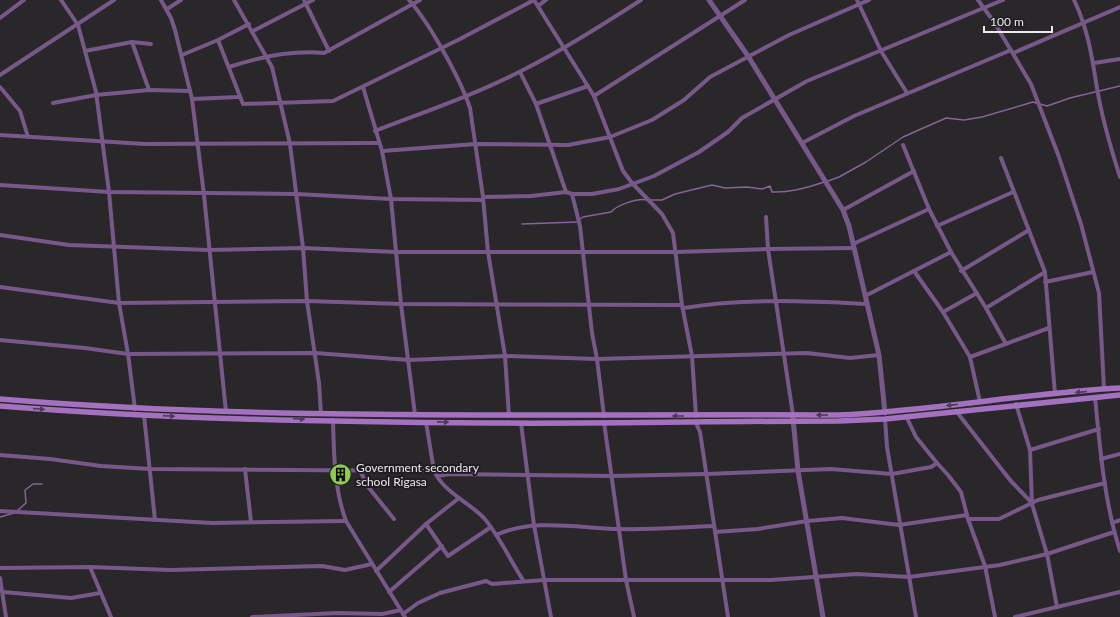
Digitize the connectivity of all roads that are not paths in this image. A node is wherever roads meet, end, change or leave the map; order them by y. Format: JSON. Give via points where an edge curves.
{"nodes":[{"id":1,"x":24,"y":0,"type":"edge"},
{"id":2,"x":61,"y":0,"type":"edge"},
{"id":3,"x":114,"y":0,"type":"edge"},
{"id":4,"x":161,"y":0,"type":"edge"},
{"id":5,"x":181,"y":0,"type":"edge"},
{"id":6,"x":234,"y":0,"type":"edge"},
{"id":7,"x":313,"y":0,"type":"edge"},
{"id":8,"x":409,"y":0,"type":"edge"},
{"id":9,"x":420,"y":0,"type":"edge"},
{"id":10,"x":534,"y":0,"type":"edge"},
{"id":11,"x":546,"y":0,"type":"edge"},
{"id":12,"x":641,"y":0,"type":"edge"},
{"id":13,"x":709,"y":0,"type":"edge"},
{"id":14,"x":745,"y":0,"type":"edge"},
{"id":15,"x":869,"y":0,"type":"edge"},
{"id":16,"x":978,"y":0,"type":"edge"},
{"id":17,"x":1004,"y":0,"type":"edge"},
{"id":18,"x":1074,"y":0,"type":"edge"},
{"id":19,"x":305,"y":2,"type":"edge"},
{"id":20,"x":857,"y":2,"type":"edge"},
{"id":21,"x":413,"y":4,"type":"junction"},
{"id":22,"x":538,"y":6,"type":"junction"},
{"id":23,"x":983,"y":7,"type":"junction"},
{"id":24,"x":1120,"y":7,"type":"edge"},
{"id":25,"x":167,"y":10,"type":"junction"},
{"id":26,"x":720,"y":15,"type":"junction"},
{"id":27,"x":0,"y":18,"type":"edge"},
{"id":28,"x":1084,"y":22,"type":"junction"},
{"id":29,"x":249,"y":24,"type":"junction"},
{"id":30,"x":78,"y":25,"type":"junction"},
{"id":31,"x":253,"y":31,"type":"junction"},
{"id":32,"x":218,"y":40,"type":"junction"},
{"id":33,"x":132,"y":42,"type":"junction"},
{"id":34,"x":151,"y":44,"type":"dead end"},
{"id":35,"x":441,"y":48,"type":"junction"},
{"id":36,"x":564,"y":48,"type":"junction"},
{"id":37,"x":85,"y":51,"type":"junction"},
{"id":38,"x":329,"y":51,"type":"junction"},
{"id":39,"x":880,"y":51,"type":"junction"},
{"id":40,"x":1012,"y":52,"type":"junction"},
{"id":41,"x":182,"y":55,"type":"junction"},
{"id":42,"x":748,"y":56,"type":"junction"},
{"id":43,"x":267,"y":57,"type":"junction"},
{"id":44,"x":1120,"y":59,"type":"edge"},
{"id":45,"x":1094,"y":63,"type":"junction"},
{"id":46,"x":229,"y":67,"type":"junction"},
{"id":47,"x":520,"y":72,"type":"junction"},
{"id":48,"x":0,"y":75,"type":"edge"},
{"id":49,"x":588,"y":86,"type":"junction"},
{"id":50,"x":0,"y":87,"type":"edge"},
{"id":51,"x":363,"y":88,"type":"junction"},
{"id":52,"x":149,"y":90,"type":"junction"},
{"id":53,"x":190,"y":91,"type":"junction"},
{"id":54,"x":907,"y":93,"type":"junction"},
{"id":55,"x":96,"y":95,"type":"junction"},
{"id":56,"x":239,"y":96,"type":"junction"},
{"id":57,"x":466,"y":96,"type":"junction"},
{"id":58,"x":594,"y":96,"type":"junction"},
{"id":59,"x":192,"y":99,"type":"junction"},
{"id":60,"x":774,"y":100,"type":"junction"},
{"id":61,"x":53,"y":102,"type":"dead end"},
{"id":62,"x":280,"y":102,"type":"junction"},
{"id":63,"x":536,"y":104,"type":"junction"},
{"id":64,"x":375,"y":131,"type":"junction"},
{"id":65,"x":0,"y":135,"type":"edge"},
{"id":66,"x":28,"y":137,"type":"junction"},
{"id":67,"x":610,"y":137,"type":"junction"},
{"id":68,"x":102,"y":141,"type":"junction"},
{"id":69,"x":379,"y":143,"type":"junction"},
{"id":70,"x":802,"y":143,"type":"junction"},
{"id":71,"x":196,"y":144,"type":"junction"},
{"id":72,"x":290,"y":144,"type":"junction"},
{"id":73,"x":476,"y":144,"type":"junction"},
{"id":74,"x":548,"y":145,"type":"junction"},
{"id":75,"x":903,"y":145,"type":"dead end"},
{"id":76,"x":382,"y":151,"type":"junction"},
{"id":77,"x":1001,"y":158,"type":"dead end"},
{"id":78,"x":1120,"y":159,"type":"edge"},
{"id":79,"x":1115,"y":161,"type":"junction"},
{"id":80,"x":914,"y":171,"type":"junction"},
{"id":81,"x":1120,"y":177,"type":"edge"},
{"id":82,"x":632,"y":183,"type":"junction"},
{"id":83,"x":0,"y":185,"type":"edge"},
{"id":84,"x":109,"y":192,"type":"junction"},
{"id":85,"x":566,"y":192,"type":"junction"},
{"id":86,"x":1013,"y":192,"type":"junction"},
{"id":87,"x":296,"y":194,"type":"junction"},
{"id":88,"x":572,"y":194,"type":"junction"},
{"id":89,"x":204,"y":195,"type":"junction"},
{"id":90,"x":483,"y":198,"type":"junction"},
{"id":91,"x":391,"y":199,"type":"junction"},
{"id":92,"x":929,"y":209,"type":"junction"},
{"id":93,"x":843,"y":210,"type":"junction"},
{"id":94,"x":766,"y":217,"type":"dead end"},
{"id":95,"x":937,"y":226,"type":"junction"},
{"id":96,"x":1029,"y":230,"type":"junction"},
{"id":97,"x":0,"y":235,"type":"edge"},
{"id":98,"x":114,"y":246,"type":"junction"},
{"id":99,"x":853,"y":246,"type":"junction"},
{"id":100,"x":303,"y":248,"type":"junction"},
{"id":101,"x":768,"y":249,"type":"junction"},
{"id":102,"x":209,"y":250,"type":"junction"},
{"id":103,"x":582,"y":251,"type":"junction"},
{"id":104,"x":396,"y":252,"type":"junction"},
{"id":105,"x":488,"y":252,"type":"junction"},
{"id":106,"x":676,"y":252,"type":"junction"},
{"id":107,"x":950,"y":252,"type":"junction"},
{"id":108,"x":961,"y":271,"type":"junction"},
{"id":109,"x":914,"y":272,"type":"junction"},
{"id":110,"x":1045,"y":272,"type":"junction"},
{"id":111,"x":1094,"y":272,"type":"junction"},
{"id":112,"x":1045,"y":282,"type":"junction"},
{"id":113,"x":0,"y":287,"type":"edge"},
{"id":114,"x":977,"y":294,"type":"junction"},
{"id":115,"x":866,"y":296,"type":"junction"},
{"id":116,"x":776,"y":300,"type":"junction"},
{"id":117,"x":214,"y":301,"type":"junction"},
{"id":118,"x":307,"y":301,"type":"junction"},
{"id":119,"x":119,"y":303,"type":"junction"},
{"id":120,"x":401,"y":304,"type":"junction"},
{"id":121,"x":496,"y":304,"type":"junction"},
{"id":122,"x":867,"y":304,"type":"junction"},
{"id":123,"x":589,"y":305,"type":"junction"},
{"id":124,"x":683,"y":306,"type":"junction"},
{"id":125,"x":986,"y":308,"type":"junction"},
{"id":126,"x":943,"y":312,"type":"junction"},
{"id":127,"x":1049,"y":328,"type":"junction"},
{"id":128,"x":0,"y":340,"type":"edge"},
{"id":129,"x":1006,"y":344,"type":"junction"},
{"id":130,"x":315,"y":353,"type":"junction"},
{"id":131,"x":128,"y":354,"type":"junction"},
{"id":132,"x":221,"y":354,"type":"junction"},
{"id":133,"x":784,"y":354,"type":"junction"},
{"id":134,"x":879,"y":355,"type":"junction"},
{"id":135,"x":505,"y":356,"type":"junction"},
{"id":136,"x":692,"y":356,"type":"junction"},
{"id":137,"x":970,"y":357,"type":"junction"},
{"id":138,"x":597,"y":359,"type":"junction"},
{"id":139,"x":409,"y":360,"type":"junction"},
{"id":140,"x":1120,"y":388,"type":"edge"},
{"id":141,"x":1104,"y":389,"type":"junction"},
{"id":142,"x":1055,"y":394,"type":"junction"},
{"id":143,"x":1120,"y":395,"type":"edge"},
{"id":144,"x":1095,"y":397,"type":"junction"},
{"id":145,"x":0,"y":399,"type":"edge"},
{"id":146,"x":980,"y":402,"type":"junction"},
{"id":147,"x":1016,"y":404,"type":"junction"},
{"id":148,"x":0,"y":406,"type":"edge"},
{"id":149,"x":135,"y":409,"type":"junction"},
{"id":150,"x":935,"y":410,"type":"junction"},
{"id":151,"x":956,"y":411,"type":"junction"},
{"id":152,"x":226,"y":412,"type":"junction"},
{"id":153,"x":321,"y":414,"type":"junction"},
{"id":154,"x":144,"y":415,"type":"junction"},
{"id":155,"x":415,"y":415,"type":"junction"},
{"id":156,"x":509,"y":416,"type":"junction"},
{"id":157,"x":696,"y":416,"type":"junction"},
{"id":158,"x":885,"y":416,"type":"junction"},
{"id":159,"x":906,"y":416,"type":"junction"},
{"id":160,"x":793,"y":418,"type":"junction"},
{"id":161,"x":604,"y":419,"type":"junction"},
{"id":162,"x":333,"y":420,"type":"junction"},
{"id":163,"x":426,"y":422,"type":"junction"},
{"id":164,"x":696,"y":422,"type":"junction"},
{"id":165,"x":521,"y":423,"type":"junction"},
{"id":166,"x":1099,"y":428,"type":"junction"},
{"id":167,"x":1030,"y":450,"type":"junction"},
{"id":168,"x":1120,"y":454,"type":"edge"},
{"id":169,"x":0,"y":455,"type":"edge"},
{"id":170,"x":1101,"y":460,"type":"junction"},
{"id":171,"x":937,"y":463,"type":"junction"},
{"id":172,"x":150,"y":469,"type":"junction"},
{"id":173,"x":245,"y":469,"type":"junction"},
{"id":174,"x":359,"y":469,"type":"junction"},
{"id":175,"x":335,"y":470,"type":"junction"},
{"id":176,"x":434,"y":471,"type":"junction"},
{"id":177,"x":798,"y":471,"type":"junction"},
{"id":178,"x":529,"y":474,"type":"junction"},
{"id":179,"x":706,"y":474,"type":"junction"},
{"id":180,"x":892,"y":474,"type":"junction"},
{"id":181,"x":437,"y":476,"type":"junction"},
{"id":182,"x":612,"y":476,"type":"junction"},
{"id":183,"x":1105,"y":483,"type":"junction"},
{"id":184,"x":459,"y":498,"type":"junction"},
{"id":185,"x":1032,"y":504,"type":"junction"},
{"id":186,"x":0,"y":511,"type":"edge"},
{"id":187,"x":968,"y":517,"type":"junction"},
{"id":188,"x":394,"y":519,"type":"dead end"},
{"id":189,"x":155,"y":520,"type":"junction"},
{"id":190,"x":1120,"y":520,"type":"edge"},
{"id":191,"x":346,"y":521,"type":"junction"},
{"id":192,"x":807,"y":521,"type":"junction"},
{"id":193,"x":251,"y":522,"type":"junction"},
{"id":194,"x":1112,"y":523,"type":"junction"},
{"id":195,"x":426,"y":524,"type":"junction"},
{"id":196,"x":534,"y":525,"type":"junction"},
{"id":197,"x":899,"y":525,"type":"junction"},
{"id":198,"x":714,"y":526,"type":"junction"},
{"id":199,"x":491,"y":527,"type":"junction"},
{"id":200,"x":620,"y":529,"type":"junction"},
{"id":201,"x":715,"y":532,"type":"junction"},
{"id":202,"x":1114,"y":532,"type":"junction"},
{"id":203,"x":496,"y":535,"type":"junction"},
{"id":204,"x":442,"y":546,"type":"junction"},
{"id":205,"x":1120,"y":551,"type":"edge"},
{"id":206,"x":1047,"y":554,"type":"junction"},
{"id":207,"x":372,"y":564,"type":"junction"},
{"id":208,"x":985,"y":566,"type":"junction"},
{"id":209,"x":90,"y":567,"type":"junction"},
{"id":210,"x":0,"y":568,"type":"edge"},
{"id":211,"x":376,"y":571,"type":"junction"},
{"id":212,"x":816,"y":576,"type":"junction"},
{"id":213,"x":909,"y":577,"type":"junction"},
{"id":214,"x":0,"y":578,"type":"edge"},
{"id":215,"x":523,"y":580,"type":"junction"},
{"id":216,"x":544,"y":580,"type":"junction"},
{"id":217,"x":626,"y":580,"type":"junction"},
{"id":218,"x":721,"y":580,"type":"junction"},
{"id":219,"x":3,"y":592,"type":"junction"},
{"id":220,"x":389,"y":592,"type":"junction"},
{"id":221,"x":1120,"y":592,"type":"edge"},
{"id":222,"x":100,"y":593,"type":"junction"},
{"id":223,"x":1057,"y":607,"type":"junction"},
{"id":224,"x":403,"y":613,"type":"edge"},
{"id":225,"x":6,"y":617,"type":"edge"},
{"id":226,"x":111,"y":617,"type":"edge"},
{"id":227,"x":252,"y":617,"type":"edge"},
{"id":228,"x":551,"y":617,"type":"edge"},
{"id":229,"x":634,"y":617,"type":"edge"},
{"id":230,"x":728,"y":617,"type":"edge"},
{"id":231,"x":823,"y":617,"type":"edge"},
{"id":232,"x":916,"y":617,"type":"edge"},
{"id":233,"x":995,"y":617,"type":"edge"},
{"id":234,"x":1015,"y":617,"type":"edge"}],
"edges":[{"from":1,"to":27,"type":"street"},
{"from":2,"to":30,"type":"street"},
{"from":3,"to":30,"type":"street"},
{"from":4,"to":25,"type":"street"},
{"from":5,"to":25,"type":"street"},
{"from":6,"to":29,"type":"street"},
{"from":7,"to":19,"type":"street"},
{"from":8,"to":21,"type":"street"},
{"from":9,"to":21,"type":"street"},
{"from":10,"to":22,"type":"street"},
{"from":10,"to":35,"type":"street"},
{"from":11,"to":22,"type":"street"},
{"from":12,"to":36,"type":"street"},
{"from":13,"to":26,"type":"street"},
{"from":14,"to":26,"type":"street"},
{"from":15,"to":20,"type":"street"},
{"from":16,"to":23,"type":"street"},
{"from":17,"to":23,"type":"street"},
{"from":18,"to":28,"type":"street"},
{"from":19,"to":31,"type":"street"},
{"from":19,"to":38,"type":"street"},
{"from":20,"to":39,"type":"street"},
{"from":20,"to":42,"type":"street"},
{"from":21,"to":35,"type":"street"},
{"from":21,"to":38,"type":"street"},
{"from":22,"to":36,"type":"street"},
{"from":23,"to":39,"type":"street","via":[[963,18]]},
{"from":23,"to":40,"type":"street"},
{"from":24,"to":28,"type":"street"},
{"from":25,"to":41,"type":"street"},
{"from":26,"to":42,"type":"street"},
{"from":26,"to":58,"type":"street"},
{"from":28,"to":40,"type":"street"},
{"from":28,"to":45,"type":"street"},
{"from":29,"to":31,"type":"street"},
{"from":29,"to":32,"type":"street"},
{"from":30,"to":37,"type":"street"},
{"from":30,"to":48,"type":"street"},
{"from":31,"to":43,"type":"street"},
{"from":32,"to":41,"type":"street"},
{"from":32,"to":46,"type":"street"},
{"from":33,"to":34,"type":"street"},
{"from":33,"to":37,"type":"street"},
{"from":33,"to":52,"type":"street"},
{"from":35,"to":51,"type":"street"},
{"from":35,"to":57,"type":"street"},
{"from":36,"to":47,"type":"street"},
{"from":36,"to":49,"type":"street"},
{"from":37,"to":55,"type":"street"},
{"from":38,"to":43,"type":"street"},
{"from":39,"to":54,"type":"street"},
{"from":39,"to":60,"type":"street","via":[[807,81]]},
{"from":40,"to":54,"type":"street"},
{"from":40,"to":111,"type":"street","via":[[1032,84],[1059,157]]},
{"from":41,"to":53,"type":"street"},
{"from":42,"to":60,"type":"street"},
{"from":42,"to":67,"type":"street","via":[[710,77],[684,100],[652,120]]},
{"from":43,"to":46,"type":"street"},
{"from":43,"to":62,"type":"street"},
{"from":44,"to":45,"type":"street"},
{"from":45,"to":79,"type":"street","via":[[1097,89]]},
{"from":46,"to":56,"type":"street"},
{"from":47,"to":57,"type":"street"},
{"from":47,"to":63,"type":"street"},
{"from":49,"to":58,"type":"street"},
{"from":49,"to":63,"type":"street"},
{"from":50,"to":66,"type":"street","via":[[20,111]]},
{"from":51,"to":62,"type":"street","via":[[326,102]]},
{"from":51,"to":64,"type":"street"},
{"from":52,"to":53,"type":"street"},
{"from":52,"to":55,"type":"street"},
{"from":53,"to":59,"type":"street"},
{"from":54,"to":70,"type":"street","via":[[854,116]]},
{"from":55,"to":61,"type":"street"},
{"from":55,"to":68,"type":"street"},
{"from":56,"to":59,"type":"street"},
{"from":56,"to":62,"type":"street","via":[[243,104]]},
{"from":57,"to":64,"type":"street"},
{"from":57,"to":73,"type":"street"},
{"from":58,"to":67,"type":"street"},
{"from":59,"to":71,"type":"street"},
{"from":60,"to":70,"type":"street"},
{"from":60,"to":82,"type":"street","via":[[742,118],[728,132],[673,167]]},
{"from":62,"to":72,"type":"street"},
{"from":63,"to":74,"type":"street"},
{"from":64,"to":69,"type":"street"},
{"from":65,"to":66,"type":"street"},
{"from":66,"to":68,"type":"street"},
{"from":67,"to":74,"type":"street","via":[[568,145]]},
{"from":67,"to":82,"type":"street","via":[[618,159]]},
{"from":68,"to":71,"type":"street"},
{"from":68,"to":84,"type":"street"},
{"from":69,"to":72,"type":"street"},
{"from":69,"to":76,"type":"street"},
{"from":70,"to":93,"type":"street"},
{"from":71,"to":72,"type":"street"},
{"from":71,"to":89,"type":"street"},
{"from":72,"to":87,"type":"street"},
{"from":73,"to":74,"type":"street"},
{"from":73,"to":76,"type":"street"},
{"from":73,"to":90,"type":"street"},
{"from":74,"to":85,"type":"street"},
{"from":75,"to":80,"type":"street"},
{"from":76,"to":91,"type":"street"},
{"from":77,"to":86,"type":"street"},
{"from":78,"to":79,"type":"street"},
{"from":79,"to":81,"type":"street"},
{"from":80,"to":92,"type":"street"},
{"from":80,"to":93,"type":"street"},
{"from":82,"to":88,"type":"street","via":[[608,192]]},
{"from":82,"to":106,"type":"street","via":[[668,222]]},
{"from":83,"to":84,"type":"street"},
{"from":84,"to":89,"type":"street"},
{"from":84,"to":98,"type":"street"},
{"from":85,"to":88,"type":"street"},
{"from":85,"to":90,"type":"street"},
{"from":86,"to":95,"type":"street"},
{"from":86,"to":96,"type":"street"},
{"from":87,"to":89,"type":"street"},
{"from":87,"to":91,"type":"street"},
{"from":87,"to":100,"type":"street"},
{"from":88,"to":103,"type":"street","via":[[580,226]]},
{"from":89,"to":102,"type":"street"},
{"from":90,"to":91,"type":"street"},
{"from":90,"to":105,"type":"street"},
{"from":91,"to":104,"type":"street"},
{"from":92,"to":95,"type":"street"},
{"from":92,"to":99,"type":"street"},
{"from":93,"to":99,"type":"street"},
{"from":94,"to":101,"type":"street"},
{"from":95,"to":107,"type":"street"},
{"from":96,"to":108,"type":"street"},
{"from":96,"to":110,"type":"street"},
{"from":97,"to":98,"type":"street","via":[[68,245]]},
{"from":98,"to":102,"type":"street"},
{"from":98,"to":119,"type":"street"},
{"from":99,"to":101,"type":"street"},
{"from":99,"to":115,"type":"street"},
{"from":100,"to":102,"type":"street"},
{"from":100,"to":104,"type":"street"},
{"from":100,"to":118,"type":"street"},
{"from":101,"to":106,"type":"street"},
{"from":101,"to":116,"type":"street"},
{"from":102,"to":117,"type":"street"},
{"from":103,"to":105,"type":"street"},
{"from":103,"to":106,"type":"street"},
{"from":103,"to":123,"type":"street"},
{"from":104,"to":105,"type":"street"},
{"from":104,"to":120,"type":"street"},
{"from":105,"to":121,"type":"street"},
{"from":106,"to":124,"type":"street"},
{"from":107,"to":108,"type":"street"},
{"from":107,"to":109,"type":"street"},
{"from":108,"to":114,"type":"street"},
{"from":109,"to":115,"type":"street"},
{"from":109,"to":126,"type":"street"},
{"from":110,"to":112,"type":"street"},
{"from":110,"to":125,"type":"street"},
{"from":111,"to":112,"type":"street"},
{"from":111,"to":141,"type":"street","via":[[1099,293]]},
{"from":112,"to":127,"type":"street"},
{"from":113,"to":119,"type":"street"},
{"from":114,"to":125,"type":"street"},
{"from":114,"to":126,"type":"street"},
{"from":115,"to":122,"type":"street"},
{"from":116,"to":122,"type":"street"},
{"from":116,"to":124,"type":"street"},
{"from":116,"to":133,"type":"street"},
{"from":117,"to":118,"type":"street"},
{"from":117,"to":119,"type":"street"},
{"from":117,"to":132,"type":"street"},
{"from":118,"to":120,"type":"street"},
{"from":118,"to":130,"type":"street"},
{"from":119,"to":131,"type":"street"},
{"from":120,"to":121,"type":"street"},
{"from":120,"to":139,"type":"street"},
{"from":121,"to":123,"type":"street"},
{"from":121,"to":135,"type":"street"},
{"from":122,"to":134,"type":"street"},
{"from":123,"to":124,"type":"street"},
{"from":123,"to":138,"type":"street"},
{"from":124,"to":136,"type":"street"},
{"from":125,"to":129,"type":"street"},
{"from":126,"to":137,"type":"street"},
{"from":127,"to":129,"type":"street"},
{"from":127,"to":142,"type":"street"},
{"from":128,"to":131,"type":"street"},
{"from":129,"to":137,"type":"street"},
{"from":130,"to":132,"type":"street"},
{"from":130,"to":139,"type":"street"},
{"from":130,"to":153,"type":"street"},
{"from":131,"to":132,"type":"street"},
{"from":131,"to":149,"type":"street"},
{"from":132,"to":152,"type":"street"},
{"from":133,"to":134,"type":"street","via":[[807,353],[850,358]]},
{"from":133,"to":136,"type":"street"},
{"from":133,"to":160,"type":"street"},
{"from":134,"to":158,"type":"street"},
{"from":135,"to":138,"type":"street"},
{"from":135,"to":139,"type":"street"},
{"from":135,"to":156,"type":"street"},
{"from":136,"to":138,"type":"street"},
{"from":136,"to":157,"type":"street"},
{"from":137,"to":146,"type":"street"},
{"from":138,"to":161,"type":"street"},
{"from":139,"to":155,"type":"street"},
{"from":140,"to":141,"type":"main road"},
{"from":141,"to":142,"type":"main road","one_way":true},
{"from":142,"to":146,"type":"main road"},
{"from":143,"to":144,"type":"main road"},
{"from":144,"to":147,"type":"main road"},
{"from":144,"to":166,"type":"street"},
{"from":145,"to":149,"type":"main road"},
{"from":146,"to":150,"type":"main road","one_way":true},
{"from":147,"to":151,"type":"main road"},
{"from":147,"to":167,"type":"street"},
{"from":148,"to":154,"type":"main road","one_way":true},
{"from":149,"to":152,"type":"main road"},
{"from":150,"to":151,"type":"main road"},
{"from":150,"to":158,"type":"main road"},
{"from":150,"to":159,"type":"main road"},
{"from":151,"to":185,"type":"street"},
{"from":152,"to":153,"type":"main road"},
{"from":153,"to":155,"type":"main road"},
{"from":154,"to":162,"type":"main road","one_way":true},
{"from":154,"to":172,"type":"street"},
{"from":155,"to":156,"type":"main road"},
{"from":156,"to":161,"type":"main road"},
{"from":157,"to":160,"type":"main road"},
{"from":157,"to":161,"type":"main road","one_way":true},
{"from":158,"to":159,"type":"main road"},
{"from":158,"to":160,"type":"main road"},
{"from":158,"to":180,"type":"street"},
{"from":159,"to":171,"type":"street","via":[[916,437]]},
{"from":160,"to":164,"type":"main road"},
{"from":160,"to":177,"type":"street"},
{"from":161,"to":164,"type":"main road"},
{"from":161,"to":165,"type":"main road"},
{"from":161,"to":182,"type":"street"},
{"from":162,"to":163,"type":"main road"},
{"from":162,"to":175,"type":"street"},
{"from":163,"to":165,"type":"main road","one_way":true},
{"from":163,"to":176,"type":"street"},
{"from":164,"to":179,"type":"street","via":[[700,432]]},
{"from":165,"to":178,"type":"street"},
{"from":166,"to":167,"type":"street"},
{"from":166,"to":170,"type":"street"},
{"from":167,"to":185,"type":"street"},
{"from":168,"to":170,"type":"street"},
{"from":169,"to":172,"type":"street"},
{"from":170,"to":183,"type":"street"},
{"from":171,"to":180,"type":"street","via":[[931,467]]},
{"from":171,"to":187,"type":"street","via":[[961,492]]},
{"from":172,"to":173,"type":"street"},
{"from":172,"to":189,"type":"street"},
{"from":173,"to":175,"type":"street"},
{"from":173,"to":193,"type":"street"},
{"from":174,"to":175,"type":"street"},
{"from":174,"to":176,"type":"street"},
{"from":174,"to":188,"type":"street","via":[[369,488]]},
{"from":175,"to":191,"type":"street"},
{"from":176,"to":181,"type":"street"},
{"from":177,"to":179,"type":"street"},
{"from":177,"to":180,"type":"street","via":[[831,469]]},
{"from":177,"to":192,"type":"street"},
{"from":178,"to":181,"type":"street"},
{"from":178,"to":182,"type":"street"},
{"from":178,"to":196,"type":"street"},
{"from":179,"to":182,"type":"street"},
{"from":179,"to":198,"type":"street"},
{"from":180,"to":197,"type":"street"},
{"from":181,"to":184,"type":"street"},
{"from":182,"to":200,"type":"street"},
{"from":183,"to":185,"type":"street","via":[[1038,500]]},
{"from":183,"to":194,"type":"street"},
{"from":184,"to":195,"type":"street"},
{"from":184,"to":199,"type":"street","via":[[483,517]]},
{"from":185,"to":187,"type":"street","via":[[999,519]]},
{"from":185,"to":206,"type":"street"},
{"from":186,"to":189,"type":"street"},
{"from":187,"to":197,"type":"street"},
{"from":187,"to":208,"type":"street"},
{"from":189,"to":193,"type":"street"},
{"from":190,"to":194,"type":"street"},
{"from":191,"to":193,"type":"street"},
{"from":191,"to":207,"type":"street"},
{"from":192,"to":197,"type":"street","via":[[842,518]]},
{"from":192,"to":201,"type":"street","via":[[758,529]]},
{"from":192,"to":212,"type":"street"},
{"from":194,"to":202,"type":"street"},
{"from":195,"to":204,"type":"street"},
{"from":195,"to":211,"type":"street"},
{"from":196,"to":200,"type":"street"},
{"from":196,"to":203,"type":"street","via":[[518,526]]},
{"from":196,"to":216,"type":"street"},
{"from":197,"to":213,"type":"street"},
{"from":198,"to":200,"type":"street"},
{"from":198,"to":201,"type":"street"},
{"from":199,"to":203,"type":"street"},
{"from":199,"to":204,"type":"street","via":[[448,556]]},
{"from":200,"to":217,"type":"street"},
{"from":201,"to":218,"type":"street"},
{"from":202,"to":205,"type":"street"},
{"from":202,"to":206,"type":"street"},
{"from":203,"to":215,"type":"street"},
{"from":204,"to":220,"type":"street"},
{"from":206,"to":208,"type":"street"},
{"from":206,"to":223,"type":"street"},
{"from":207,"to":209,"type":"street","via":[[345,570],[322,566],[170,570]]},
{"from":207,"to":211,"type":"street"},
{"from":208,"to":213,"type":"street"},
{"from":208,"to":233,"type":"street"},
{"from":209,"to":210,"type":"street"},
{"from":209,"to":222,"type":"street"},
{"from":211,"to":220,"type":"street"},
{"from":212,"to":213,"type":"street","via":[[857,574]]},
{"from":212,"to":218,"type":"street","via":[[771,580]]},
{"from":212,"to":231,"type":"street"},
{"from":213,"to":232,"type":"street"},
{"from":214,"to":219,"type":"street"},
{"from":215,"to":216,"type":"street"},
{"from":215,"to":224,"type":"street","via":[[492,584],[486,581],[440,593]]},
{"from":216,"to":217,"type":"street"},
{"from":216,"to":228,"type":"street"},
{"from":217,"to":218,"type":"street"},
{"from":217,"to":229,"type":"street"},
{"from":218,"to":230,"type":"street"},
{"from":219,"to":222,"type":"street","via":[[71,598]]},
{"from":219,"to":225,"type":"street"},
{"from":220,"to":224,"type":"street"},
{"from":221,"to":223,"type":"street"},
{"from":222,"to":226,"type":"street"},
{"from":223,"to":234,"type":"street"},
{"from":224,"to":227,"type":"street"}]}
